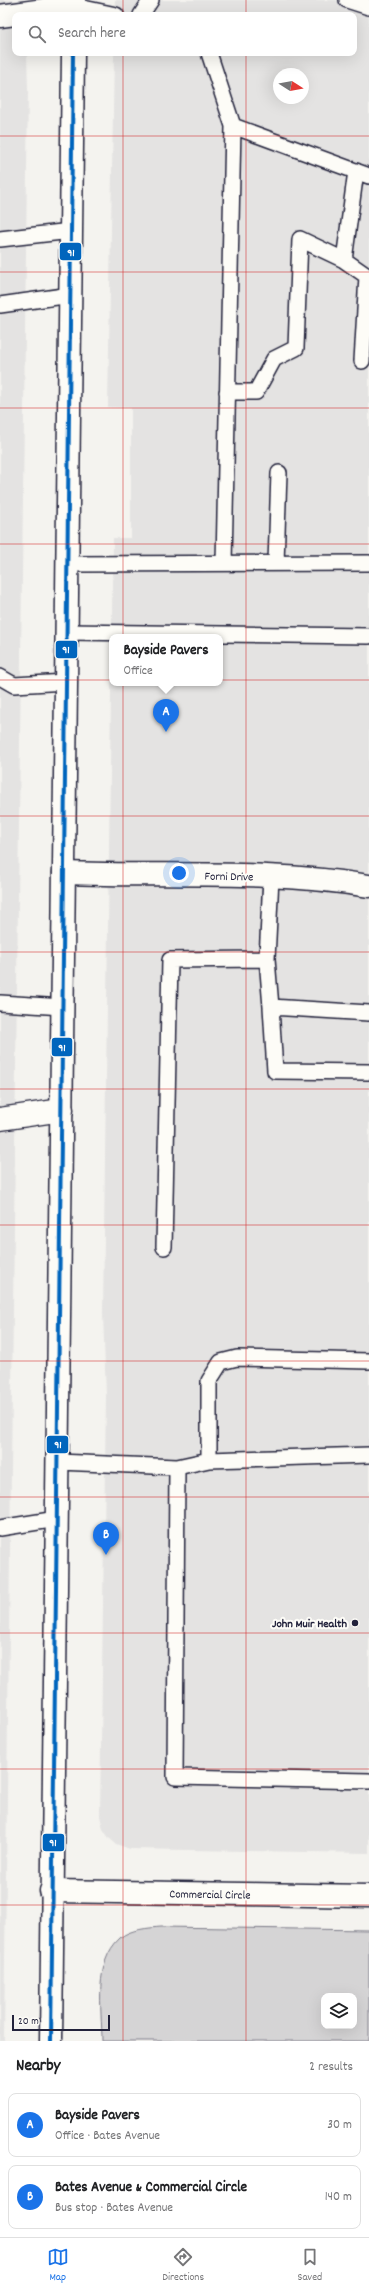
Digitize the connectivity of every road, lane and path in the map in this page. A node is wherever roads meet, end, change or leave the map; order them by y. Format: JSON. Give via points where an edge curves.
{"nodes":[{"id":1,"x":151,"y":0,"type":"edge"},
{"id":2,"x":347,"y":0,"type":"edge"},
{"id":3,"x":74,"y":7,"type":"edge"},
{"id":4,"x":369,"y":7,"type":"edge"},
{"id":5,"x":33,"y":12,"type":"edge"},
{"id":6,"x":100,"y":12,"type":"edge"},
{"id":7,"x":143,"y":12,"type":"edge"},
{"id":8,"x":12,"y":15,"type":"edge"},
{"id":9,"x":0,"y":16,"type":"edge"},
{"id":10,"x":73,"y":56,"type":"edge"},
{"id":11,"x":210,"y":56,"type":"edge"},
{"id":12,"x":233,"y":126,"type":"junction"},
{"id":13,"x":363,"y":174,"type":"edge"},
{"id":14,"x":71,"y":231,"type":"junction"},
{"id":15,"x":0,"y":239,"type":"edge"},
{"id":16,"x":344,"y":260,"type":"junction"},
{"id":17,"x":71,"y":295,"type":"junction"},
{"id":18,"x":0,"y":305,"type":"edge"},
{"id":19,"x":362,"y":361,"type":"dead end"},
{"id":20,"x":227,"y":392,"type":"junction"},
{"id":21,"x":279,"y":473,"type":"dead end"},
{"id":22,"x":276,"y":563,"type":"junction"},
{"id":23,"x":369,"y":563,"type":"edge"},
{"id":24,"x":68,"y":564,"type":"junction"},
{"id":25,"x":224,"y":564,"type":"junction"},
{"id":26,"x":67,"y":632,"type":"junction"},
{"id":27,"x":218,"y":634,"type":"edge"},
{"id":28,"x":223,"y":634,"type":"edge"},
{"id":29,"x":369,"y":636,"type":"edge"},
{"id":30,"x":0,"y":677,"type":"edge"},
{"id":31,"x":66,"y":682,"type":"junction"},
{"id":32,"x":64,"y":873,"type":"junction"},
{"id":33,"x":271,"y":877,"type":"junction"},
{"id":34,"x":369,"y":886,"type":"edge"},
{"id":35,"x":267,"y":959,"type":"junction"},
{"id":36,"x":0,"y":1003,"type":"edge"},
{"id":37,"x":63,"y":1007,"type":"junction"},
{"id":38,"x":271,"y":1007,"type":"junction"},
{"id":39,"x":369,"y":1013,"type":"edge"},
{"id":40,"x":369,"y":1072,"type":"edge"},
{"id":41,"x":62,"y":1110,"type":"junction"},
{"id":42,"x":0,"y":1119,"type":"edge"},
{"id":43,"x":164,"y":1246,"type":"dead end"},
{"id":44,"x":369,"y":1361,"type":"edge"},
{"id":45,"x":369,"y":1455,"type":"edge"},
{"id":46,"x":209,"y":1460,"type":"junction"},
{"id":47,"x":58,"y":1462,"type":"junction"},
{"id":48,"x":177,"y":1467,"type":"junction"},
{"id":49,"x":57,"y":1519,"type":"junction"},
{"id":50,"x":0,"y":1528,"type":"edge"},
{"id":51,"x":369,"y":1781,"type":"edge"},
{"id":52,"x":51,"y":1892,"type":"junction"},
{"id":53,"x":369,"y":1896,"type":"edge"},
{"id":54,"x":51,"y":2041,"type":"edge"}],
"edges":[{"from":1,"to":7,"type":"lane"},
{"from":2,"to":4,"type":"lane"},
{"from":3,"to":5,"type":"street"},
{"from":3,"to":6,"type":"lane"},
{"from":8,"to":9,"type":"street"},
{"from":10,"to":14,"type":"street"},
{"from":11,"to":12,"type":"lane"},
{"from":12,"to":13,"type":"lane"},
{"from":12,"to":20,"type":"lane"},
{"from":13,"to":16,"type":"lane"},
{"from":14,"to":15,"type":"lane"},
{"from":14,"to":17,"type":"street"},
{"from":16,"to":19,"type":"lane","via":[[367,276]]},
{"from":16,"to":20,"type":"lane","via":[[300,239],[296,348],[274,359],[256,392]]},
{"from":17,"to":18,"type":"lane"},
{"from":17,"to":24,"type":"street"},
{"from":20,"to":25,"type":"lane"},
{"from":21,"to":22,"type":"lane"},
{"from":22,"to":23,"type":"lane"},
{"from":22,"to":25,"type":"lane"},
{"from":24,"to":25,"type":"lane"},
{"from":24,"to":26,"type":"street"},
{"from":26,"to":27,"type":"lane"},
{"from":26,"to":31,"type":"street"},
{"from":28,"to":29,"type":"lane"},
{"from":30,"to":31,"type":"lane","via":[[14,685]]},
{"from":31,"to":32,"type":"street"},
{"from":32,"to":33,"type":"street","name":"Forni Drive"},
{"from":32,"to":37,"type":"street"},
{"from":33,"to":34,"type":"street","name":"Forni Drive"},
{"from":33,"to":35,"type":"lane"},
{"from":35,"to":38,"type":"lane"},
{"from":35,"to":43,"type":"lane","via":[[170,960]]},
{"from":36,"to":37,"type":"lane"},
{"from":37,"to":41,"type":"street"},
{"from":38,"to":39,"type":"lane"},
{"from":38,"to":40,"type":"lane","via":[[275,1071]]},
{"from":41,"to":42,"type":"street"},
{"from":41,"to":47,"type":"street"},
{"from":44,"to":46,"type":"lane","via":[[237,1358],[221,1362],[209,1381]]},
{"from":45,"to":46,"type":"lane"},
{"from":46,"to":48,"type":"lane"},
{"from":47,"to":48,"type":"lane"},
{"from":47,"to":49,"type":"street"},
{"from":48,"to":51,"type":"lane","via":[[175,1777]]},
{"from":49,"to":50,"type":"lane"},
{"from":49,"to":52,"type":"street"},
{"from":52,"to":53,"type":"street","name":"Commercial Circle"},
{"from":52,"to":54,"type":"street"}]}
